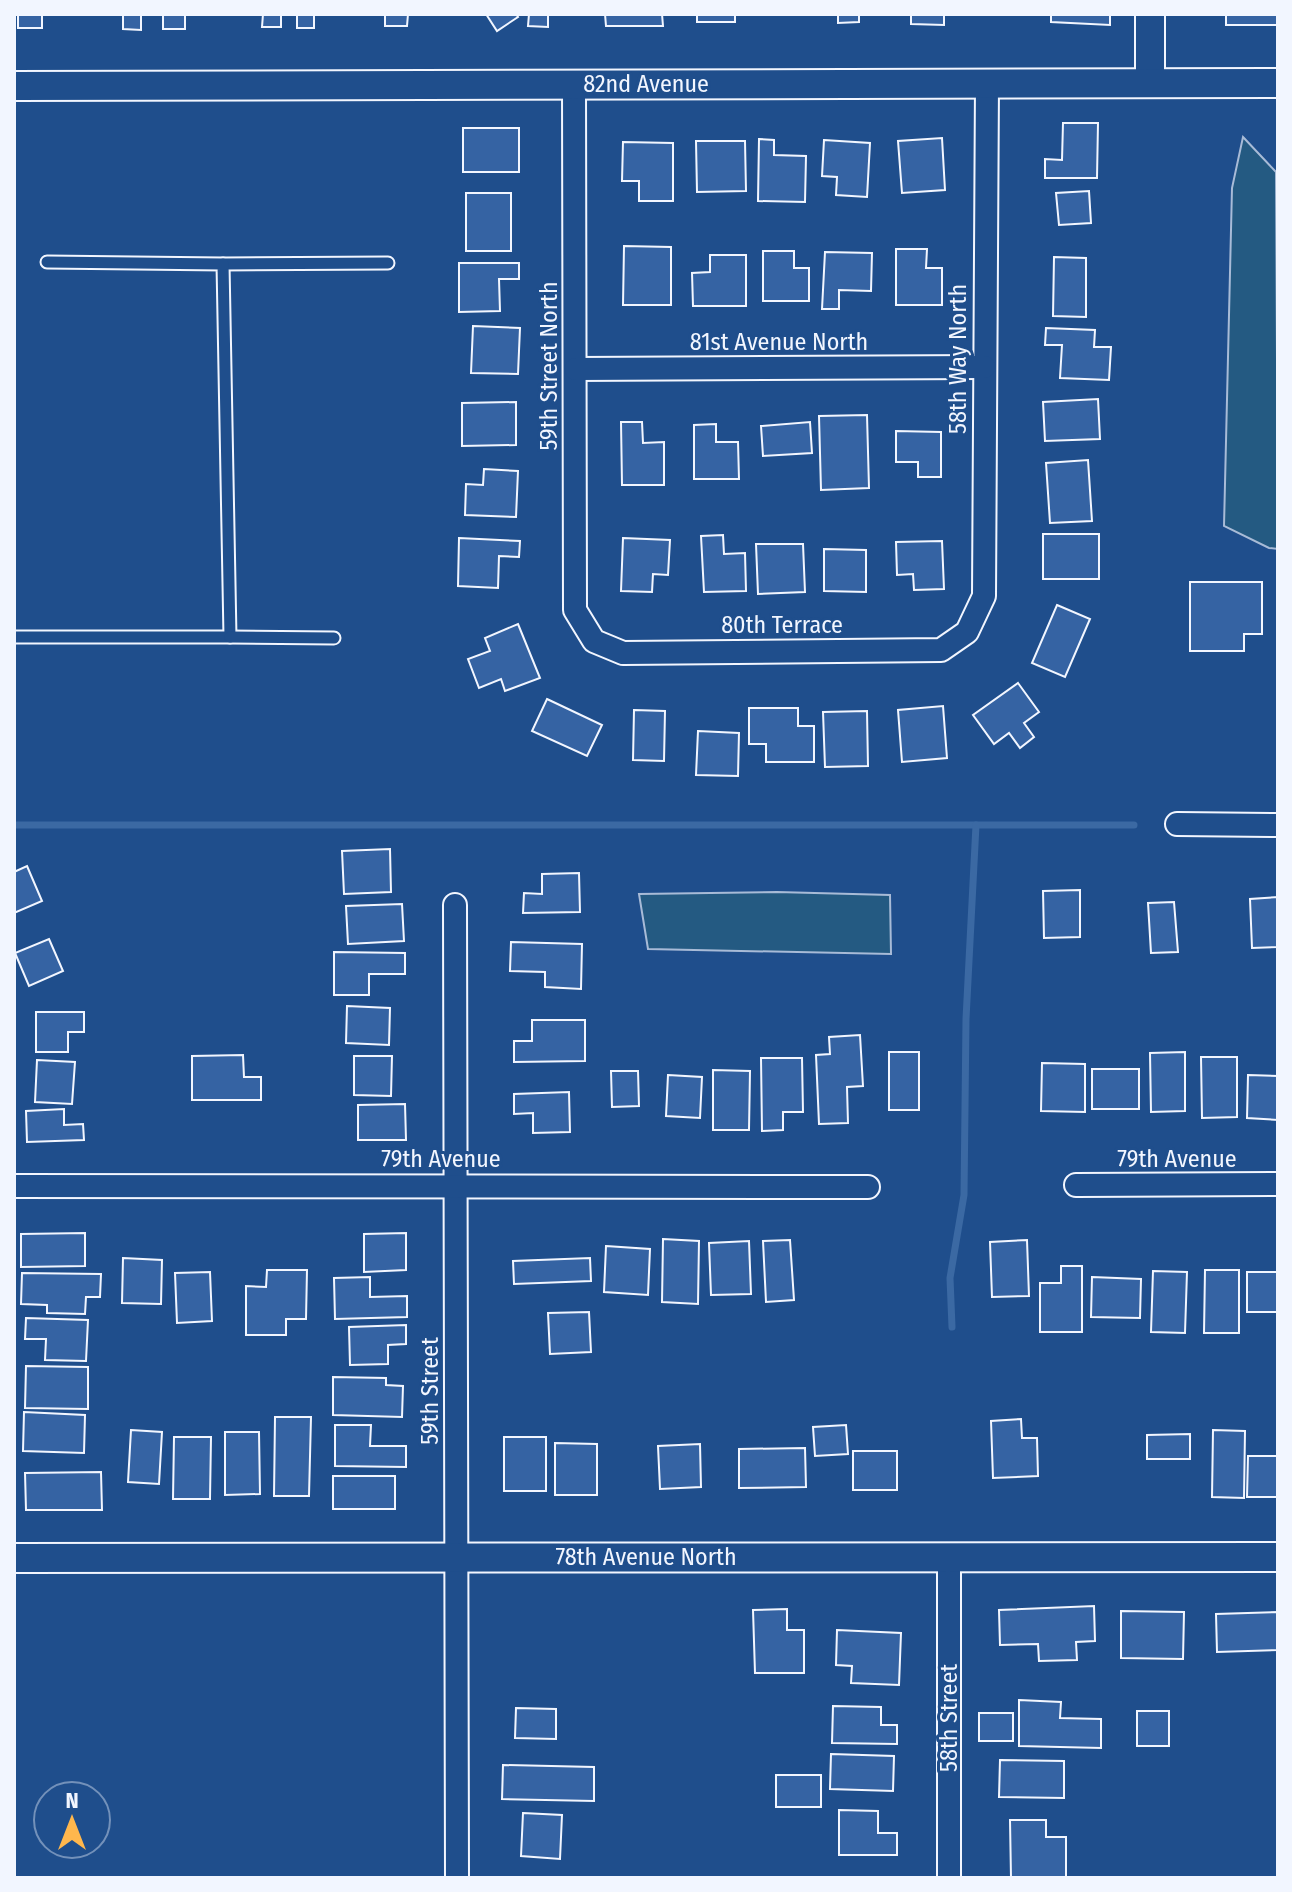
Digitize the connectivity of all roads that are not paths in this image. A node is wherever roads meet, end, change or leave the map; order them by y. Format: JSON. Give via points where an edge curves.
{"nodes":[{"id":1,"x":1150,"y":14,"type":"edge"},
{"id":2,"x":987,"y":83,"type":"junction"},
{"id":3,"x":1150,"y":83,"type":"junction"},
{"id":4,"x":1278,"y":83,"type":"edge"},
{"id":5,"x":574,"y":84,"type":"junction"},
{"id":6,"x":14,"y":86,"type":"edge"},
{"id":7,"x":47,"y":262,"type":"dead end"},
{"id":8,"x":388,"y":263,"type":"dead end"},
{"id":9,"x":223,"y":264,"type":"junction"},
{"id":10,"x":984,"y":367,"type":"junction"},
{"id":11,"x":576,"y":369,"type":"junction"},
{"id":12,"x":967,"y":632,"type":"joint"},
{"id":13,"x":14,"y":637,"type":"edge"},
{"id":14,"x":230,"y":637,"type":"junction"},
{"id":15,"x":334,"y":638,"type":"dead end"},
{"id":16,"x":594,"y":641,"type":"joint"},
{"id":17,"x":1177,"y":824,"type":"dead end"},
{"id":18,"x":1278,"y":825,"type":"edge"},
{"id":19,"x":455,"y":905,"type":"dead end"},
{"id":20,"x":1278,"y":1184,"type":"edge"},
{"id":21,"x":457,"y":1185,"type":"junction"},
{"id":22,"x":1076,"y":1185,"type":"dead end"},
{"id":23,"x":14,"y":1186,"type":"edge"},
{"id":24,"x":868,"y":1187,"type":"dead end"},
{"id":25,"x":454,"y":1557,"type":"junction"},
{"id":26,"x":1278,"y":1557,"type":"edge"},
{"id":27,"x":14,"y":1558,"type":"edge"},
{"id":28,"x":949,"y":1558,"type":"junction"},
{"id":29,"x":457,"y":1878,"type":"edge"},
{"id":30,"x":949,"y":1878,"type":"edge"}],
"edges":[{"from":1,"to":3,"type":"street"},
{"from":2,"to":3,"type":"street","name":"82nd Avenue"},
{"from":2,"to":5,"type":"street","name":"82nd Avenue"},
{"from":2,"to":10,"type":"street","name":"58th Way North"},
{"from":3,"to":4,"type":"street","name":"82nd Avenue"},
{"from":5,"to":6,"type":"street","name":"82nd Avenue"},
{"from":5,"to":11,"type":"street","name":"59th Street North"},
{"from":7,"to":9,"type":"lane"},
{"from":8,"to":9,"type":"lane"},
{"from":9,"to":14,"type":"lane"},
{"from":10,"to":11,"type":"street","name":"81st Avenue North"},
{"from":10,"to":12,"type":"street","name":"58th Way North","via":[[984,596]]},
{"from":11,"to":16,"type":"street","name":"59th Street North","via":[[575,610]]},
{"from":12,"to":16,"type":"street","name":"80th Terrace","via":[[941,650],[623,653]]},
{"from":13,"to":14,"type":"lane"},
{"from":14,"to":15,"type":"lane"},
{"from":17,"to":18,"type":"street"},
{"from":19,"to":21,"type":"street","name":"59th Street"},
{"from":20,"to":22,"type":"street","name":"79th Avenue"},
{"from":21,"to":23,"type":"street","name":"79th Avenue"},
{"from":21,"to":24,"type":"street","name":"79th Avenue"},
{"from":21,"to":25,"type":"street","name":"59th Street"},
{"from":25,"to":27,"type":"street","name":"78th Avenue North"},
{"from":25,"to":28,"type":"street","name":"78th Avenue North"},
{"from":25,"to":29,"type":"street","name":"59th Street"},
{"from":26,"to":28,"type":"street","name":"78th Avenue North"},
{"from":28,"to":30,"type":"street","name":"58th Street"}]}
